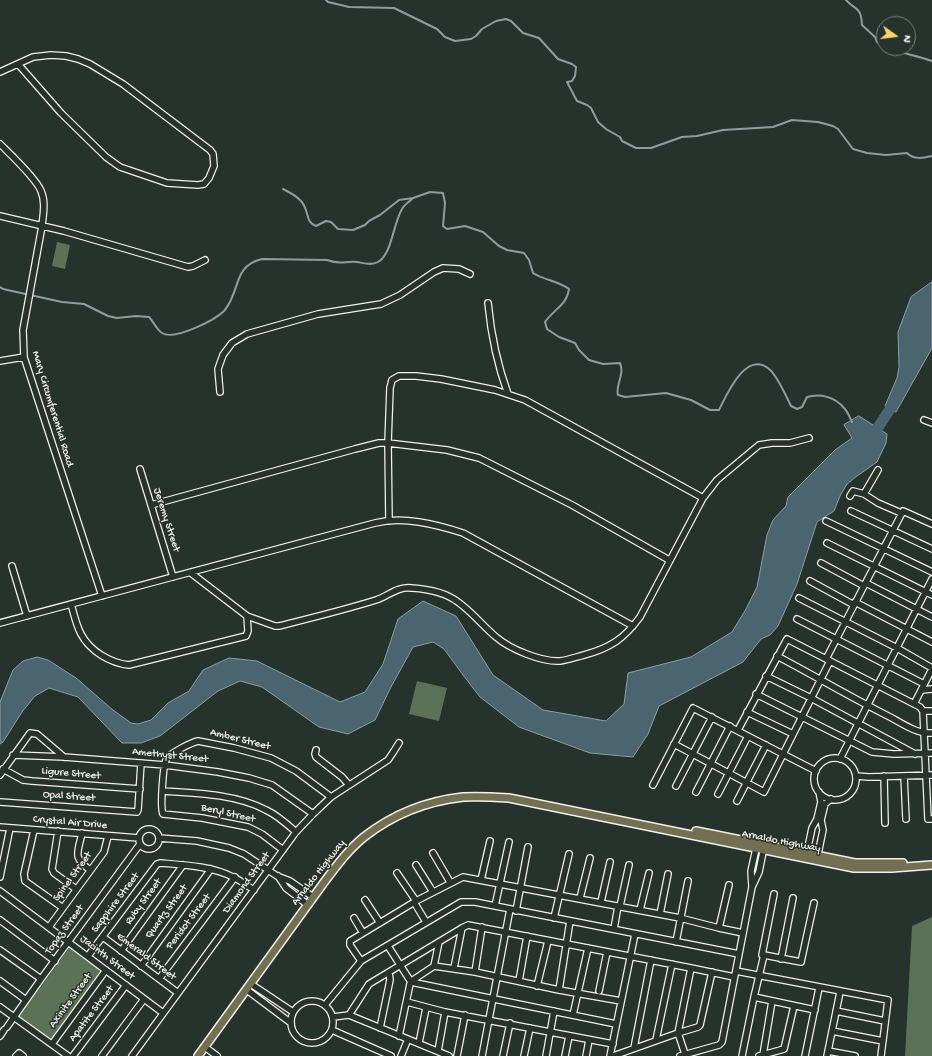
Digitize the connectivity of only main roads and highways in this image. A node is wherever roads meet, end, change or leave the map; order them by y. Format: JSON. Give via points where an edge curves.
{"nodes":[{"id":1,"x":932,"y":864,"type":"edge"},
{"id":2,"x":198,"y":1056,"type":"edge"}],
"edges":[{"from":1,"to":2,"type":"main road","name":"Arnaldo Highway","via":[[855,863],[817,858],[509,798],[463,797],[425,805],[392,819],[364,837],[347,854]]}]}
